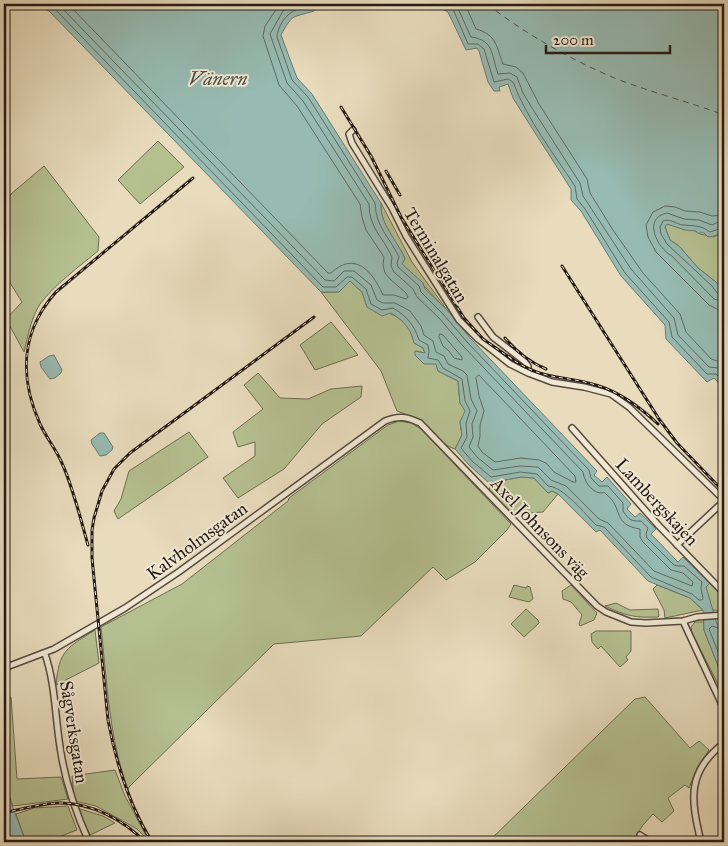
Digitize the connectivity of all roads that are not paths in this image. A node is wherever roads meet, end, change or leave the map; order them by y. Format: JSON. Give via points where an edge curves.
{"nodes":[{"id":1,"x":353,"y":130,"type":"dead end"},
{"id":2,"x":478,"y":317,"type":"dead end"},
{"id":3,"x":528,"y":373,"type":"junction"},
{"id":4,"x":395,"y":417,"type":"joint"},
{"id":5,"x":572,"y":428,"type":"dead end"},
{"id":6,"x":724,"y":501,"type":"edge"},
{"id":7,"x":677,"y":545,"type":"junction"},
{"id":8,"x":724,"y":593,"type":"edge"},
{"id":9,"x":724,"y":615,"type":"edge"},
{"id":10,"x":683,"y":620,"type":"junction"},
{"id":11,"x":44,"y":654,"type":"junction"},
{"id":12,"x":4,"y":668,"type":"edge"},
{"id":13,"x":724,"y":709,"type":"edge"},
{"id":14,"x":724,"y":743,"type":"edge"},
{"id":15,"x":640,"y":835,"type":"dead end"},
{"id":16,"x":88,"y":842,"type":"edge"},
{"id":17,"x":651,"y":842,"type":"edge"},
{"id":18,"x":701,"y":842,"type":"edge"}],
"edges":[{"from":1,"to":3,"type":"street","name":"Terminalgatan","via":[[349,134],[352,143],[459,320],[510,364]]},
{"from":2,"to":3,"type":"street","via":[[493,336],[524,361]]},
{"from":3,"to":6,"type":"street","name":"Terminalgatan","via":[[552,382],[611,394],[639,415]]},
{"from":4,"to":10,"type":"street","name":"Axel Johnsons väg","via":[[408,417],[420,424],[597,606],[631,622]]},
{"from":4,"to":11,"type":"street","name":"Kalvholmsgatan","via":[[385,421],[180,571],[125,608]]},
{"from":5,"to":7,"type":"street","name":"Lambergskajen"},
{"from":6,"to":7,"type":"street"},
{"from":7,"to":8,"type":"street","name":"Lambergskajen"},
{"from":9,"to":10,"type":"street","name":"Axel Johnsons väg"},
{"from":10,"to":13,"type":"street"},
{"from":11,"to":12,"type":"street","name":"Kalvholmsgatan"},
{"from":11,"to":16,"type":"street","name":"Sågverksgatan","via":[[54,687],[61,754],[72,802]]},
{"from":14,"to":18,"type":"street","via":[[712,752],[699,770],[694,788],[694,810]]},
{"from":15,"to":17,"type":"street"}]}
